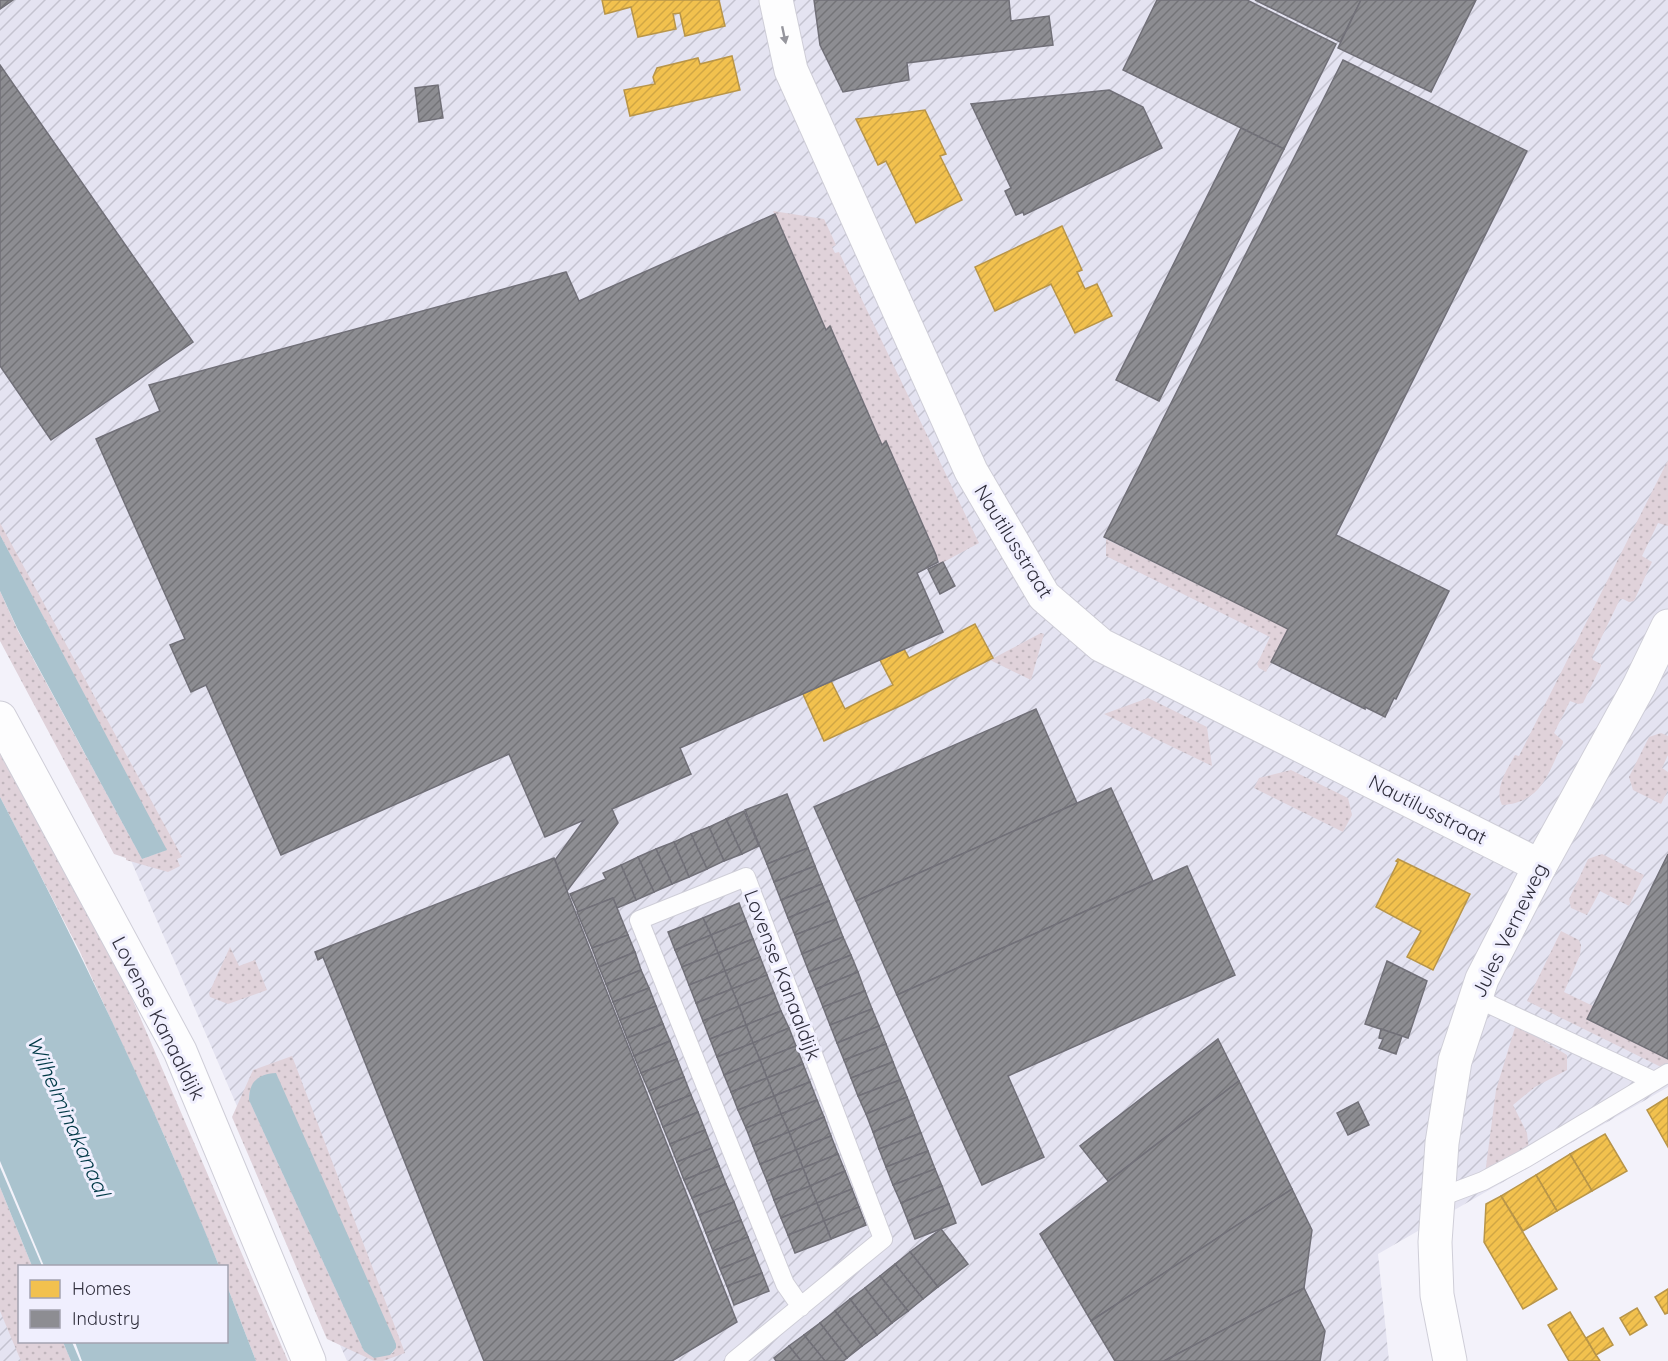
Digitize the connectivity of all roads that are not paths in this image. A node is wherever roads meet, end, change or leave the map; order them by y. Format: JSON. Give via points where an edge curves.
{"nodes":[{"id":1,"x":776,"y":0,"type":"edge"},
{"id":2,"x":1668,"y":626,"type":"edge"},
{"id":3,"x":0,"y":718,"type":"edge"},
{"id":4,"x":1540,"y":866,"type":"junction"},
{"id":5,"x":1476,"y":998,"type":"junction"},
{"id":6,"x":1661,"y":1077,"type":"edge"},
{"id":7,"x":1438,"y":1198,"type":"junction"},
{"id":8,"x":801,"y":1307,"type":"junction"},
{"id":9,"x":1448,"y":1346,"type":"edge"},
{"id":10,"x":309,"y":1361,"type":"edge"},
{"id":11,"x":734,"y":1361,"type":"edge"},
{"id":12,"x":1462,"y":1361,"type":"edge"}],
"edges":[{"from":1,"to":4,"type":"street","name":"Nautilusstraat","one_way":true,"via":[[791,70],[971,471],[1044,596],[1101,645]]},
{"from":2,"to":4,"type":"street","name":"Jules Verneweg"},
{"from":3,"to":10,"type":"street","name":"Lovense Kanaaldijk","via":[[180,1051]]},
{"from":4,"to":5,"type":"street","name":"Jules Verneweg"},
{"from":5,"to":6,"type":"lane"},
{"from":5,"to":7,"type":"street","name":"Jules Verneweg","via":[[1455,1061]]},
{"from":6,"to":7,"type":"lane","via":[[1509,1167]]},
{"from":7,"to":9,"type":"street","name":"Jules Verneweg","via":[[1437,1295]]},
{"from":8,"to":8,"type":"lane","name":"Lovense Kanaaldijk","via":[[785,1284],[639,920],[746,877],[883,1239]]},
{"from":8,"to":11,"type":"lane","name":"Lovense Kanaaldijk"},
{"from":9,"to":12,"type":"street","name":"Jules Verneweg"}]}
